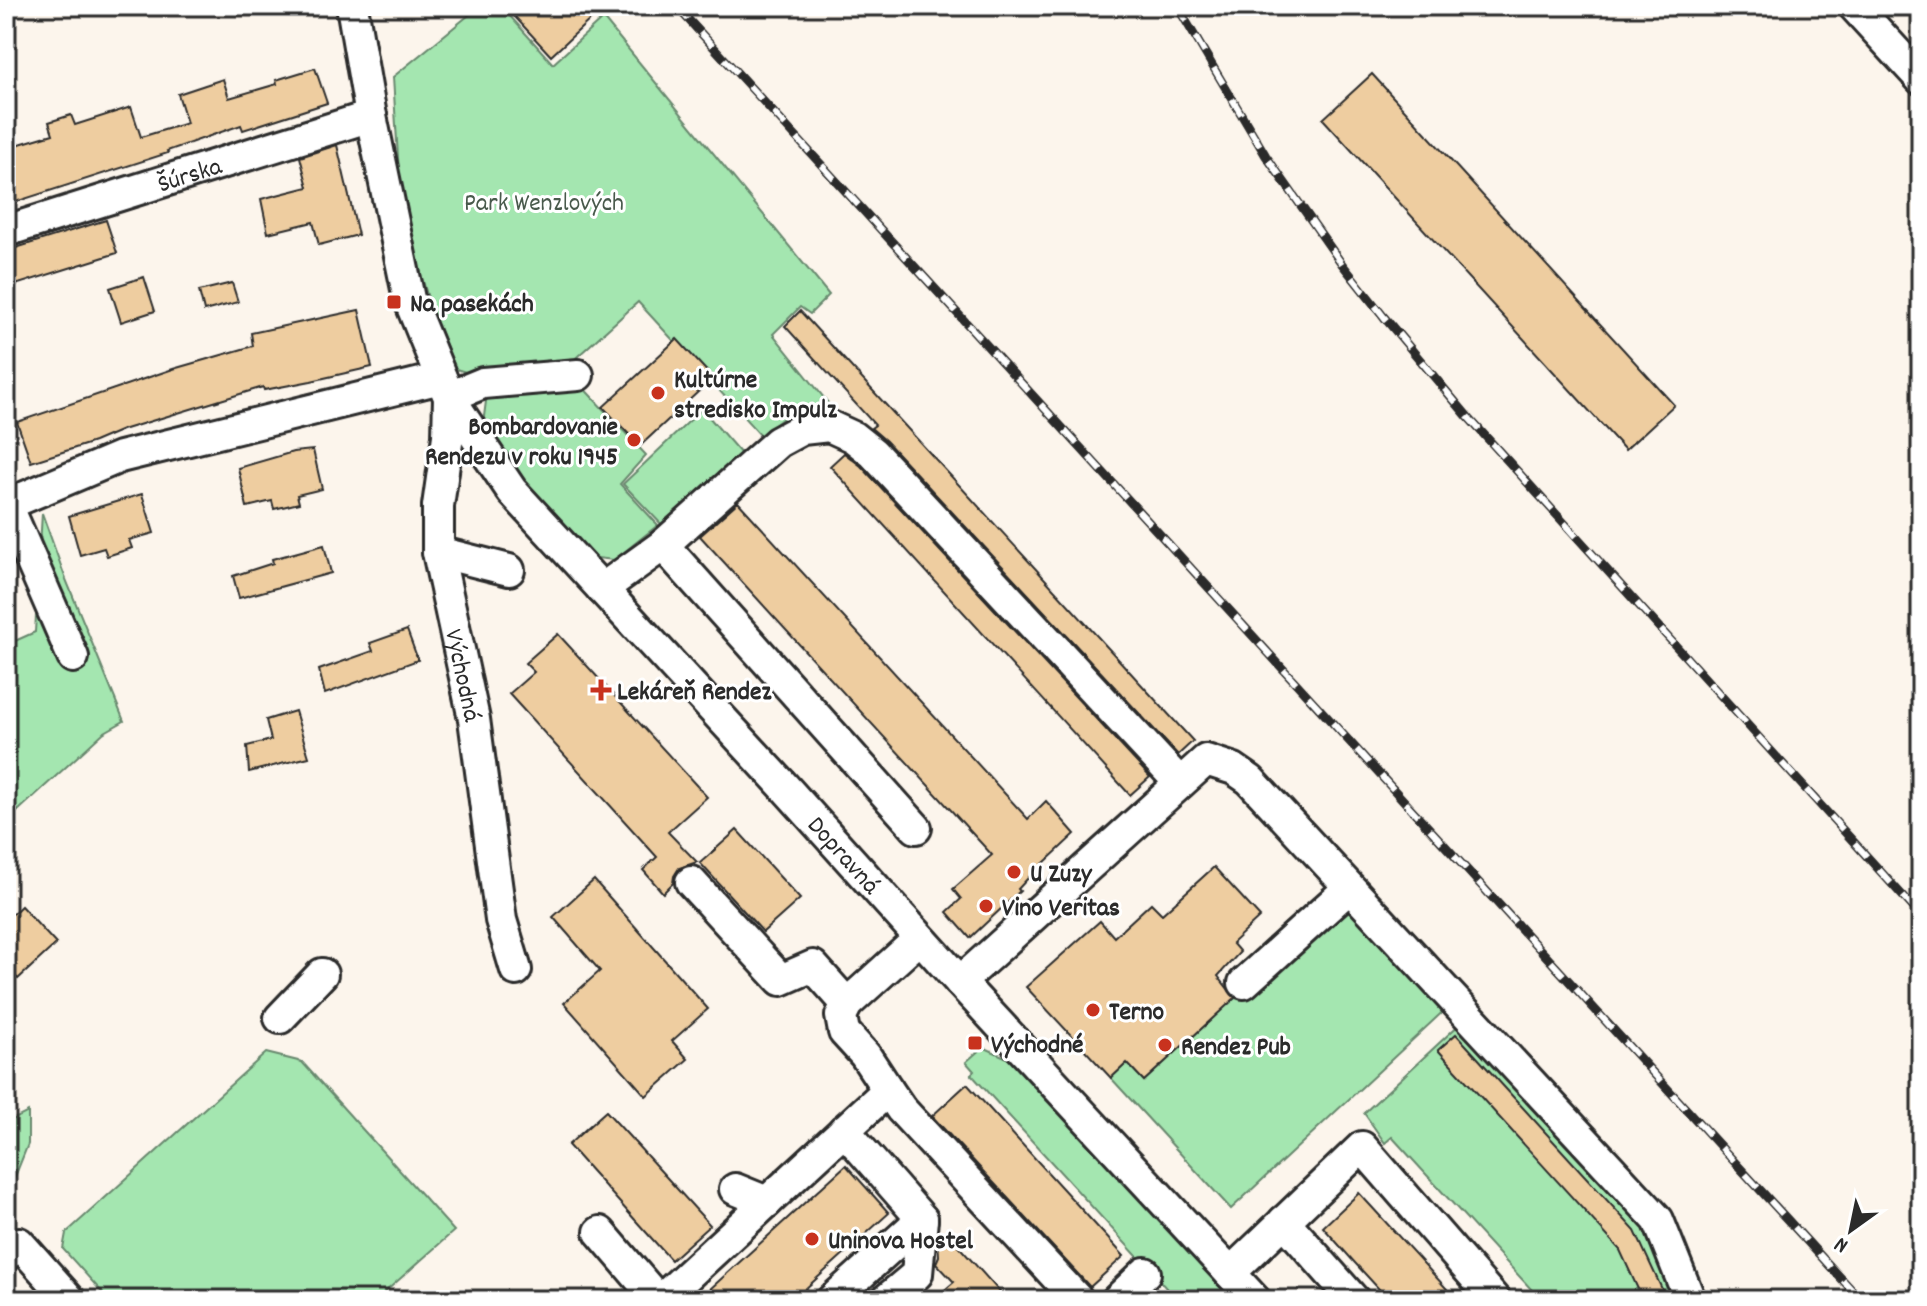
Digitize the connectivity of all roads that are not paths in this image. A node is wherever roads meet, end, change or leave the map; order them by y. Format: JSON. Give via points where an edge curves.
{"nodes":[{"id":1,"x":352,"y":6,"type":"edge"},
{"id":2,"x":1854,"y":6,"type":"edge"},
{"id":3,"x":1921,"y":79,"type":"edge"},
{"id":4,"x":371,"y":116,"type":"junction"},
{"id":5,"x":6,"y":231,"type":"edge"},
{"id":6,"x":578,"y":375,"type":"dead end"},
{"id":7,"x":445,"y":388,"type":"junction"},
{"id":8,"x":6,"y":505,"type":"edge"},
{"id":9,"x":663,"y":545,"type":"junction"},
{"id":10,"x":438,"y":552,"type":"junction"},
{"id":11,"x":509,"y":570,"type":"dead end"},
{"id":12,"x":602,"y":589,"type":"junction"},
{"id":13,"x":73,"y":657,"type":"dead end"},
{"id":14,"x":1180,"y":783,"type":"junction"},
{"id":15,"x":916,"y":828,"type":"dead end"},
{"id":16,"x":691,"y":882,"type":"dead end"},
{"id":17,"x":1349,"y":888,"type":"junction"},
{"id":18,"x":920,"y":938,"type":"junction"},
{"id":19,"x":516,"y":970,"type":"dead end"},
{"id":20,"x":322,"y":974,"type":"dead end"},
{"id":21,"x":960,"y":982,"type":"junction"},
{"id":22,"x":1244,"y":983,"type":"dead end"},
{"id":23,"x":847,"y":1004,"type":"junction"},
{"id":24,"x":280,"y":1018,"type":"dead end"},
{"id":25,"x":888,"y":1090,"type":"junction"},
{"id":26,"x":844,"y":1130,"type":"junction"},
{"id":27,"x":735,"y":1189,"type":"dead end"},
{"id":28,"x":767,"y":1202,"type":"junction"},
{"id":29,"x":922,"y":1219,"type":"junction"},
{"id":30,"x":1284,"y":1221,"type":"junction"},
{"id":31,"x":600,"y":1232,"type":"dead end"},
{"id":32,"x":13,"y":1249,"type":"edge"},
{"id":33,"x":1145,"y":1273,"type":"dead end"},
{"id":34,"x":1230,"y":1273,"type":"junction"},
{"id":35,"x":70,"y":1300,"type":"edge"},
{"id":36,"x":660,"y":1300,"type":"edge"},
{"id":37,"x":832,"y":1300,"type":"edge"},
{"id":38,"x":886,"y":1300,"type":"edge"},
{"id":39,"x":1078,"y":1300,"type":"edge"},
{"id":40,"x":1117,"y":1300,"type":"edge"},
{"id":41,"x":1255,"y":1300,"type":"edge"},
{"id":42,"x":1354,"y":1300,"type":"edge"},
{"id":43,"x":1495,"y":1300,"type":"edge"},
{"id":44,"x":1690,"y":1300,"type":"edge"}],
"edges":[{"from":1,"to":4,"type":"street","name":"Východná"},
{"from":2,"to":3,"type":"street"},
{"from":4,"to":5,"type":"street","name":"Šúrska"},
{"from":4,"to":7,"type":"street","name":"Východná","via":[[409,299]]},
{"from":6,"to":7,"type":"street"},
{"from":7,"to":8,"type":"street","via":[[120,457]]},
{"from":7,"to":10,"type":"street","name":"Východná","via":[[448,436]]},
{"from":7,"to":12,"type":"street","name":"Dopravná","via":[[512,491]]},
{"from":8,"to":13,"type":"street"},
{"from":9,"to":12,"type":"street"},
{"from":9,"to":14,"type":"street","via":[[778,442],[802,429],[829,426],[853,437]]},
{"from":9,"to":15,"type":"street"},
{"from":10,"to":11,"type":"street"},
{"from":10,"to":19,"type":"street","name":"Východná","via":[[474,719],[501,920]]},
{"from":12,"to":18,"type":"street","name":"Dopravná"},
{"from":14,"to":17,"type":"street","via":[[1206,760],[1234,769]]},
{"from":14,"to":21,"type":"street"},
{"from":16,"to":23,"type":"street","via":[[781,980],[813,966]]},
{"from":17,"to":22,"type":"street"},
{"from":17,"to":44,"type":"street","via":[[1658,1220]]},
{"from":18,"to":21,"type":"street","name":"Dopravná"},
{"from":18,"to":23,"type":"street"},
{"from":20,"to":24,"type":"street"},
{"from":21,"to":34,"type":"street","name":"Dopravná"},
{"from":23,"to":25,"type":"street","via":[[841,1016],[844,1032]]},
{"from":25,"to":26,"type":"street"},
{"from":25,"to":39,"type":"street"},
{"from":26,"to":28,"type":"street"},
{"from":26,"to":29,"type":"street"},
{"from":27,"to":28,"type":"street"},
{"from":28,"to":36,"type":"street"},
{"from":29,"to":37,"type":"street"},
{"from":29,"to":38,"type":"street","via":[[917,1274]]},
{"from":30,"to":34,"type":"street"},
{"from":30,"to":42,"type":"street"},
{"from":30,"to":43,"type":"street","via":[[1362,1147]]},
{"from":31,"to":36,"type":"street"},
{"from":32,"to":35,"type":"street"},
{"from":33,"to":40,"type":"street"},
{"from":34,"to":41,"type":"street","name":"Dopravná"}]}
